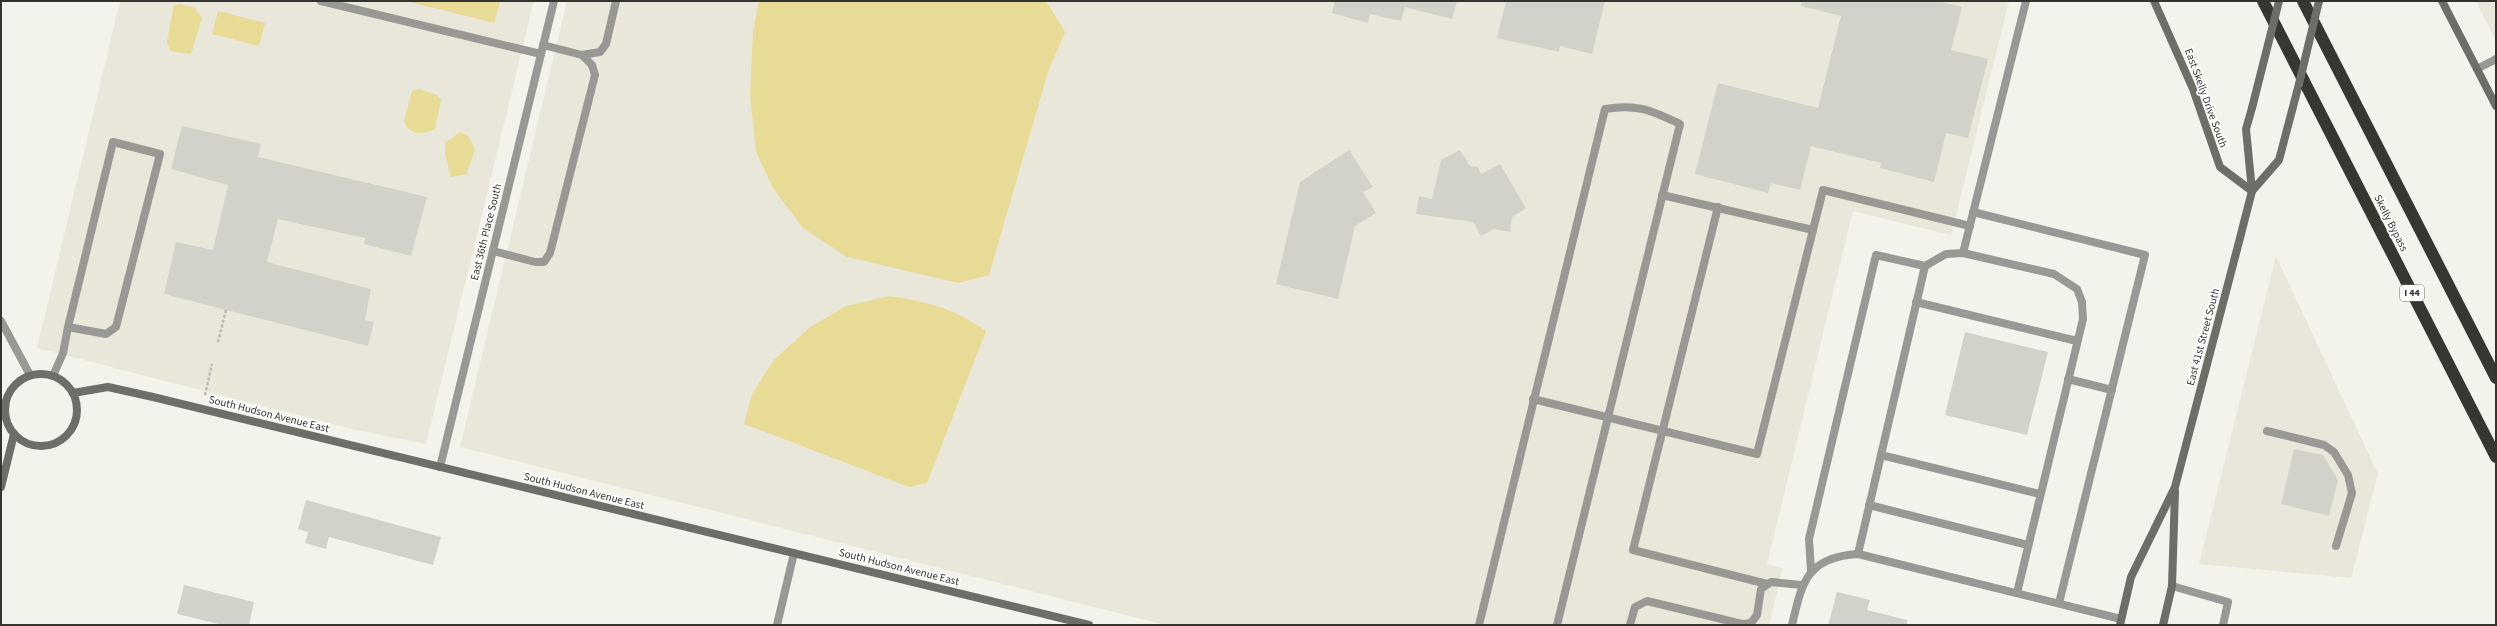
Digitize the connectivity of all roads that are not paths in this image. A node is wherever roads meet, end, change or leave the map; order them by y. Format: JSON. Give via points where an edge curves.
{"nodes":[{"id":1,"x":321,"y":1,"type":"edge"},
{"id":2,"x":554,"y":1,"type":"edge"},
{"id":3,"x":616,"y":1,"type":"edge"},
{"id":4,"x":2026,"y":1,"type":"edge"},
{"id":5,"x":2154,"y":1,"type":"edge"},
{"id":6,"x":2263,"y":1,"type":"edge"},
{"id":7,"x":2279,"y":1,"type":"edge"},
{"id":8,"x":2303,"y":1,"type":"edge"},
{"id":9,"x":2319,"y":1,"type":"edge"},
{"id":10,"x":2442,"y":1,"type":"edge"},
{"id":11,"x":543,"y":45,"type":"junction"},
{"id":12,"x":541,"y":54,"type":"junction"},
{"id":13,"x":582,"y":55,"type":"junction"},
{"id":14,"x":2496,"y":58,"type":"edge"},
{"id":15,"x":2477,"y":69,"type":"junction"},
{"id":16,"x":2496,"y":106,"type":"edge"},
{"id":17,"x":2252,"y":191,"type":"junction"},
{"id":18,"x":1662,"y":195,"type":"junction"},
{"id":19,"x":1718,"y":207,"type":"junction"},
{"id":20,"x":1974,"y":212,"type":"junction"},
{"id":21,"x":1970,"y":226,"type":"junction"},
{"id":22,"x":1813,"y":230,"type":"junction"},
{"id":23,"x":492,"y":251,"type":"junction"},
{"id":24,"x":1963,"y":253,"type":"junction"},
{"id":25,"x":1925,"y":266,"type":"junction"},
{"id":26,"x":1916,"y":302,"type":"junction"},
{"id":27,"x":1,"y":321,"type":"edge"},
{"id":28,"x":68,"y":327,"type":"junction"},
{"id":29,"x":2077,"y":341,"type":"junction"},
{"id":30,"x":30,"y":375,"type":"junction"},
{"id":31,"x":53,"y":376,"type":"junction"},
{"id":32,"x":2496,"y":378,"type":"edge"},
{"id":33,"x":2068,"y":379,"type":"junction"},
{"id":34,"x":2112,"y":390,"type":"junction"},
{"id":35,"x":73,"y":392,"type":"junction"},
{"id":36,"x":1533,"y":399,"type":"junction"},
{"id":37,"x":3,"y":404,"type":"edge"},
{"id":38,"x":1607,"y":418,"type":"junction"},
{"id":39,"x":1662,"y":431,"type":"junction"},
{"id":40,"x":2267,"y":431,"type":"dead end"},
{"id":41,"x":14,"y":434,"type":"junction"},
{"id":42,"x":1881,"y":455,"type":"junction"},
{"id":43,"x":2496,"y":457,"type":"edge"},
{"id":44,"x":440,"y":468,"type":"junction"},
{"id":45,"x":1,"y":487,"type":"edge"},
{"id":46,"x":2175,"y":487,"type":"junction"},
{"id":47,"x":2040,"y":494,"type":"junction"},
{"id":48,"x":1869,"y":505,"type":"junction"},
{"id":49,"x":2028,"y":545,"type":"junction"},
{"id":50,"x":2336,"y":546,"type":"dead end"},
{"id":51,"x":794,"y":553,"type":"junction"},
{"id":52,"x":1858,"y":554,"type":"junction"},
{"id":53,"x":1811,"y":571,"type":"junction"},
{"id":54,"x":1767,"y":584,"type":"junction"},
{"id":55,"x":1802,"y":585,"type":"junction"},
{"id":56,"x":2172,"y":586,"type":"junction"},
{"id":57,"x":2017,"y":593,"type":"junction"},
{"id":58,"x":2060,"y":603,"type":"junction"},
{"id":59,"x":2121,"y":622,"type":"edge"},
{"id":60,"x":777,"y":625,"type":"edge"},
{"id":61,"x":1089,"y":625,"type":"edge"},
{"id":62,"x":1479,"y":625,"type":"edge"},
{"id":63,"x":1557,"y":625,"type":"edge"},
{"id":64,"x":1630,"y":625,"type":"edge"},
{"id":65,"x":1792,"y":625,"type":"edge"},
{"id":66,"x":2163,"y":625,"type":"edge"},
{"id":67,"x":2223,"y":625,"type":"edge"}],
"edges":[{"from":1,"to":12,"type":"street"},
{"from":2,"to":11,"type":"street","name":"East 36th Place South"},
{"from":3,"to":13,"type":"street","via":[[606,44],[600,52]]},
{"from":4,"to":20,"type":"street"},
{"from":5,"to":17,"type":"street","name":"East Skelly Drive South","via":[[2193,89],[2220,167]]},
{"from":6,"to":43,"type":"highway","name":"Skelly Bypass","number":"I 44"},
{"from":7,"to":17,"type":"street","name":"East 41st Street South","bridge":true,"via":[[2246,129]]},
{"from":8,"to":32,"type":"highway","name":"Skelly Bypass"},
{"from":9,"to":17,"type":"street","name":"East 41st Street South","bridge":true,"via":[[2280,160]]},
{"from":10,"to":15,"type":"street"},
{"from":11,"to":12,"type":"street","name":"East 36th Place South"},
{"from":11,"to":13,"type":"street"},
{"from":12,"to":23,"type":"street","name":"East 36th Place South"},
{"from":13,"to":23,"type":"street","via":[[592,65],[595,75],[550,253],[544,262],[535,262]]},
{"from":14,"to":15,"type":"street"},
{"from":15,"to":16,"type":"street"},
{"from":17,"to":46,"type":"street","name":"East 41st Street South"},
{"from":18,"to":19,"type":"street"},
{"from":18,"to":36,"type":"street","via":[[1680,124],[1641,108],[1626,106],[1605,109]]},
{"from":18,"to":38,"type":"street"},
{"from":19,"to":22,"type":"street"},
{"from":19,"to":39,"type":"street"},
{"from":20,"to":21,"type":"street"},
{"from":20,"to":34,"type":"street","via":[[2145,254]]},
{"from":21,"to":22,"type":"street","via":[[1823,190]]},
{"from":21,"to":24,"type":"street"},
{"from":22,"to":39,"type":"street","via":[[1757,454]]},
{"from":23,"to":44,"type":"street","name":"East 36th Place South"},
{"from":24,"to":25,"type":"street","via":[[1946,254]]},
{"from":24,"to":29,"type":"street","via":[[2054,274],[2066,280],[2077,289],[2082,302],[2083,319]]},
{"from":25,"to":26,"type":"street"},
{"from":25,"to":53,"type":"street","via":[[1876,255],[1809,539]]},
{"from":26,"to":29,"type":"street"},
{"from":26,"to":42,"type":"street"},
{"from":27,"to":30,"type":"street"},
{"from":28,"to":28,"type":"street","via":[[106,334],[116,327],[160,154],[113,142]]},
{"from":28,"to":31,"type":"street","via":[[63,353]]},
{"from":29,"to":33,"type":"street"},
{"from":30,"to":31,"type":"street"},
{"from":30,"to":37,"type":"street","via":[[14,386]]},
{"from":31,"to":35,"type":"street","via":[[68,385]]},
{"from":33,"to":34,"type":"street"},
{"from":33,"to":47,"type":"street"},
{"from":34,"to":58,"type":"street"},
{"from":35,"to":41,"type":"street","via":[[77,415],[66,436],[56,443],[45,446],[33,445]]},
{"from":35,"to":44,"type":"street","name":"South Hudson Avenue East","via":[[108,387]]},
{"from":36,"to":38,"type":"street"},
{"from":36,"to":62,"type":"street"},
{"from":37,"to":41,"type":"street","via":[[8,425]]},
{"from":38,"to":39,"type":"street"},
{"from":38,"to":63,"type":"street"},
{"from":39,"to":54,"type":"street","via":[[1633,550]]},
{"from":40,"to":50,"type":"street","via":[[2324,446],[2334,452],[2348,474],[2352,492]]},
{"from":41,"to":45,"type":"street"},
{"from":42,"to":47,"type":"street"},
{"from":42,"to":48,"type":"street"},
{"from":44,"to":51,"type":"street","name":"South Hudson Avenue East"},
{"from":46,"to":56,"type":"street","name":"East 41st Street South"},
{"from":46,"to":59,"type":"street","name":"East 41st Street South","via":[[2131,576]]},
{"from":47,"to":49,"type":"street"},
{"from":48,"to":49,"type":"street"},
{"from":48,"to":52,"type":"street"},
{"from":49,"to":57,"type":"street"},
{"from":51,"to":60,"type":"street"},
{"from":51,"to":61,"type":"street","name":"South Hudson Avenue East"},
{"from":52,"to":53,"type":"street","via":[[1843,555],[1825,561]]},
{"from":52,"to":57,"type":"street"},
{"from":53,"to":55,"type":"street"},
{"from":54,"to":55,"type":"street","via":[[1771,582]]},
{"from":54,"to":64,"type":"street","via":[[1761,589],[1757,615],[1751,623],[1742,624],[1647,601],[1635,607]]},
{"from":55,"to":65,"type":"street"},
{"from":56,"to":66,"type":"street","name":"East 41st Street South"},
{"from":56,"to":67,"type":"street","via":[[2228,602]]},
{"from":57,"to":58,"type":"street"},
{"from":58,"to":59,"type":"street"}]}
